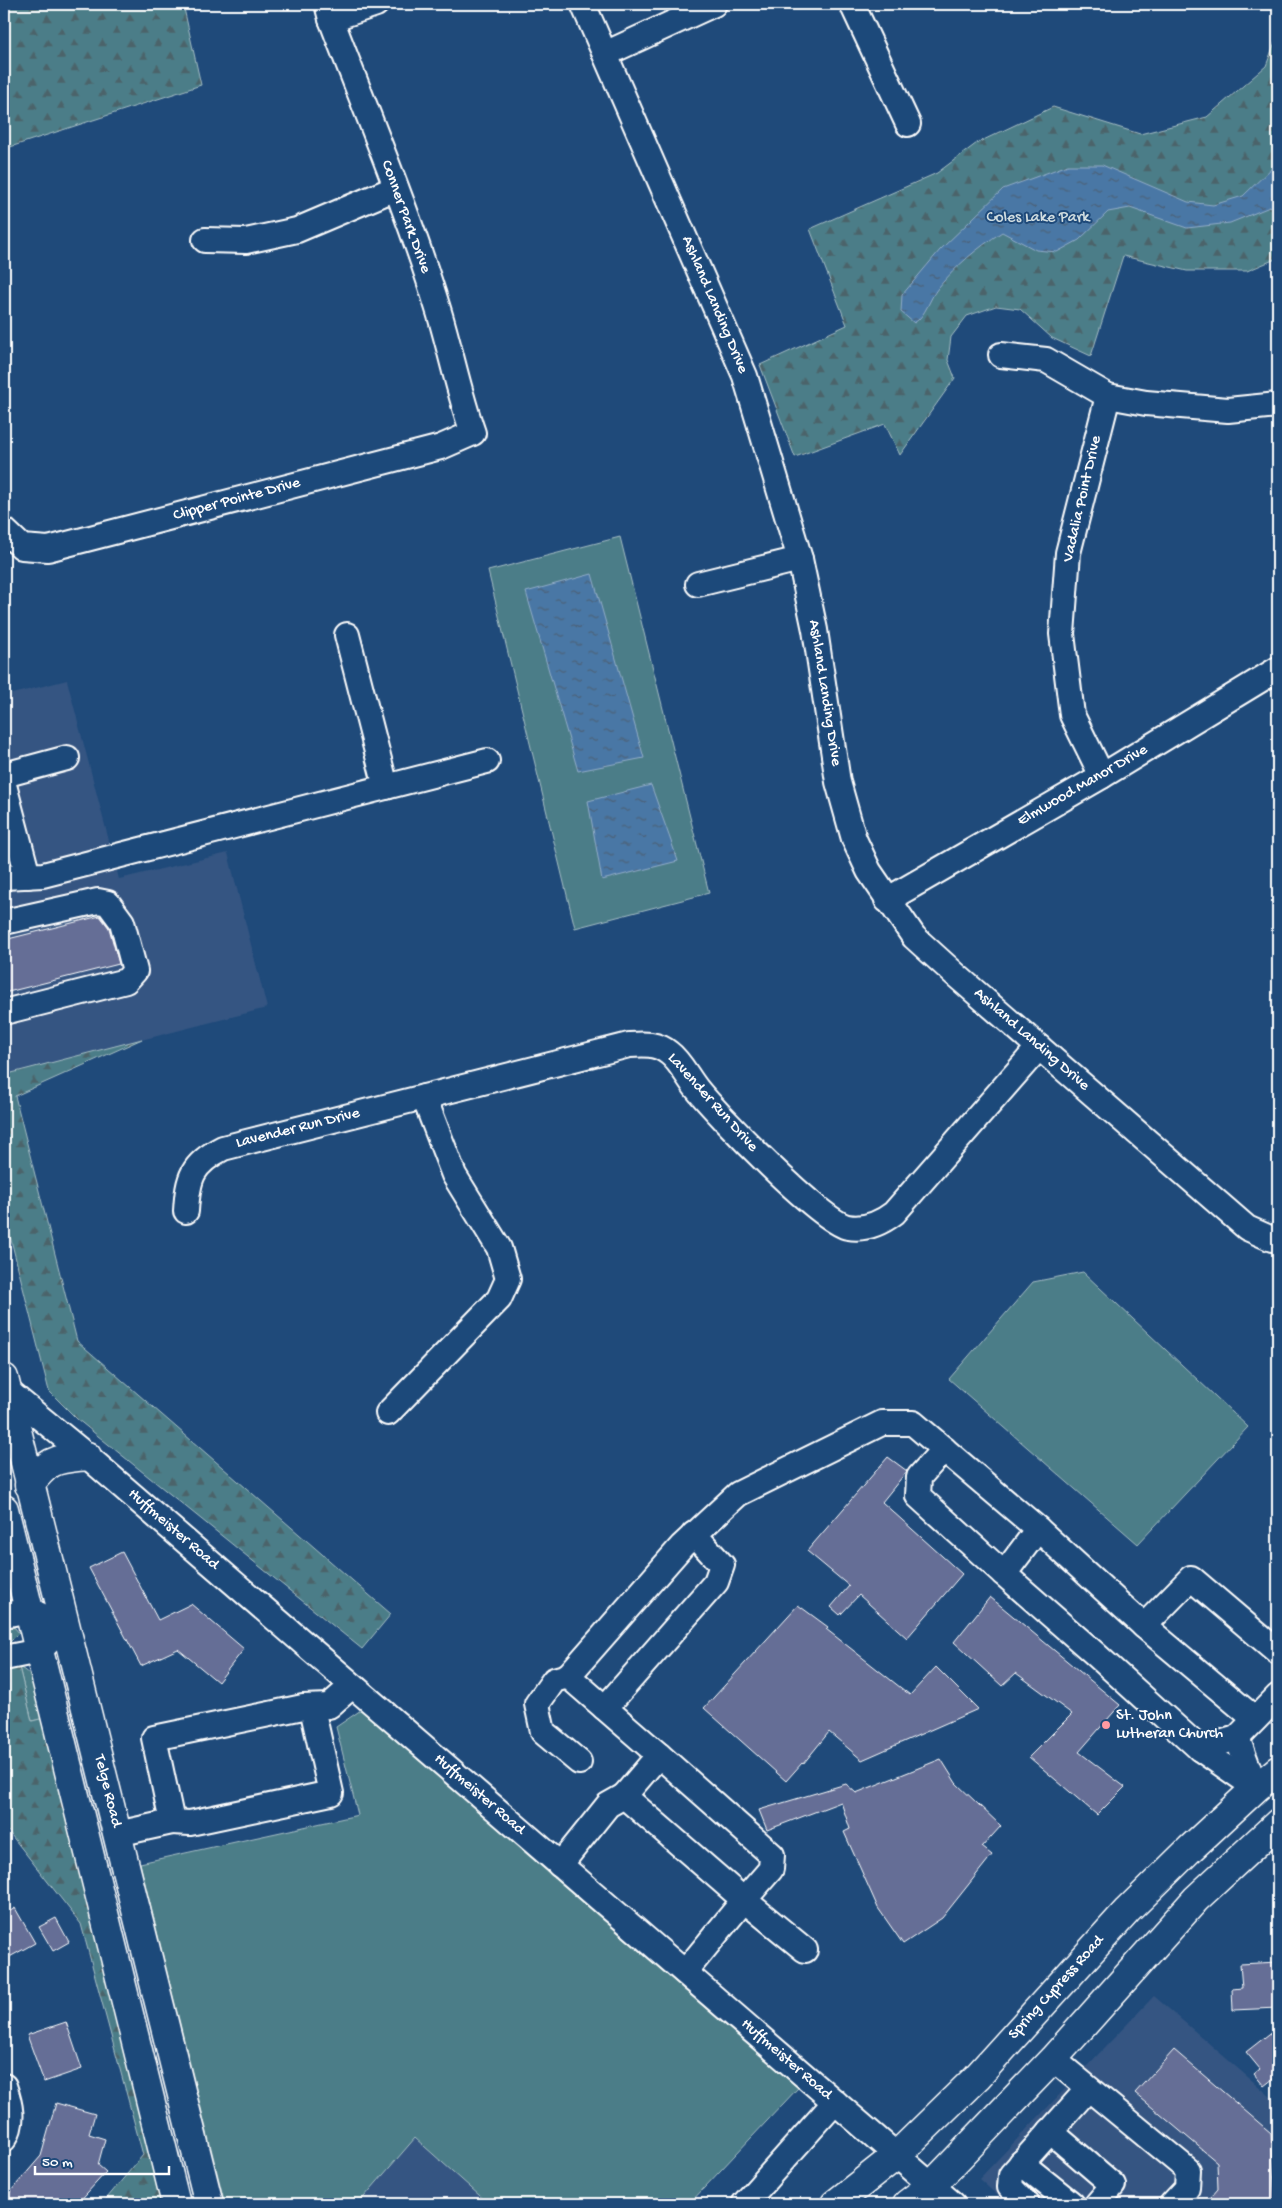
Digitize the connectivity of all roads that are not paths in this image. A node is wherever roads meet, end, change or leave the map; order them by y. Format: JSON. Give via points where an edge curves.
{"nodes":[{"id":1,"x":376,"y":4,"type":"edge"},
{"id":2,"x":582,"y":4,"type":"edge"},
{"id":3,"x":714,"y":4,"type":"edge"},
{"id":4,"x":852,"y":4,"type":"edge"},
{"id":5,"x":329,"y":11,"type":"edge"},
{"id":6,"x":605,"y":54,"type":"junction"},
{"id":7,"x":908,"y":124,"type":"dead end"},
{"id":8,"x":396,"y":188,"type":"junction"},
{"id":9,"x":205,"y":240,"type":"dead end"},
{"id":10,"x":1001,"y":355,"type":"dead end"},
{"id":11,"x":1108,"y":396,"type":"junction"},
{"id":12,"x":1278,"y":405,"type":"edge"},
{"id":13,"x":473,"y":433,"type":"joint"},
{"id":14,"x":4,"y":531,"type":"edge"},
{"id":15,"x":800,"y":559,"type":"junction"},
{"id":16,"x":698,"y":584,"type":"dead end"},
{"id":17,"x":347,"y":634,"type":"dead end"},
{"id":18,"x":1278,"y":669,"type":"edge"},
{"id":19,"x":67,"y":758,"type":"dead end"},
{"id":20,"x":487,"y":761,"type":"dead end"},
{"id":21,"x":4,"y":776,"type":"edge"},
{"id":22,"x":1102,"y":776,"type":"junction"},
{"id":23,"x":4,"y":785,"type":"edge"},
{"id":24,"x":386,"y":787,"type":"junction"},
{"id":25,"x":7,"y":813,"type":"edge"},
{"id":26,"x":28,"y":876,"type":"junction"},
{"id":27,"x":4,"y":877,"type":"edge"},
{"id":28,"x":887,"y":900,"type":"junction"},
{"id":29,"x":4,"y":922,"type":"edge"},
{"id":30,"x":4,"y":1012,"type":"edge"},
{"id":31,"x":1039,"y":1048,"type":"junction"},
{"id":32,"x":424,"y":1097,"type":"junction"},
{"id":33,"x":186,"y":1211,"type":"dead end"},
{"id":34,"x":1275,"y":1239,"type":"edge"},
{"id":35,"x":4,"y":1385,"type":"edge"},
{"id":36,"x":388,"y":1413,"type":"dead end"},
{"id":37,"x":944,"y":1450,"type":"junction"},
{"id":38,"x":87,"y":1456,"type":"junction"},
{"id":39,"x":30,"y":1485,"type":"junction"},
{"id":40,"x":4,"y":1509,"type":"edge"},
{"id":41,"x":1038,"y":1529,"type":"junction"},
{"id":42,"x":694,"y":1534,"type":"junction"},
{"id":43,"x":1004,"y":1574,"type":"junction"},
{"id":44,"x":17,"y":1612,"type":"edge"},
{"id":45,"x":65,"y":1626,"type":"junction"},
{"id":46,"x":1144,"y":1626,"type":"junction"},
{"id":47,"x":39,"y":1651,"type":"junction"},
{"id":48,"x":1278,"y":1652,"type":"edge"},
{"id":49,"x":4,"y":1658,"type":"edge"},
{"id":50,"x":568,"y":1676,"type":"junction"},
{"id":51,"x":352,"y":1686,"type":"junction"},
{"id":52,"x":1278,"y":1696,"type":"edge"},
{"id":53,"x":312,"y":1708,"type":"junction"},
{"id":54,"x":605,"y":1708,"type":"junction"},
{"id":55,"x":1255,"y":1719,"type":"junction"},
{"id":56,"x":1237,"y":1738,"type":"junction"},
{"id":57,"x":1200,"y":1749,"type":"junction"},
{"id":58,"x":659,"y":1755,"type":"junction"},
{"id":59,"x":579,"y":1762,"type":"dead end"},
{"id":60,"x":1278,"y":1770,"type":"edge"},
{"id":61,"x":1256,"y":1788,"type":"junction"},
{"id":62,"x":624,"y":1796,"type":"junction"},
{"id":63,"x":172,"y":1822,"type":"junction"},
{"id":64,"x":1278,"y":1822,"type":"edge"},
{"id":65,"x":117,"y":1834,"type":"junction"},
{"id":66,"x":560,"y":1865,"type":"junction"},
{"id":67,"x":744,"y":1900,"type":"junction"},
{"id":68,"x":805,"y":1950,"type":"dead end"},
{"id":69,"x":685,"y":1972,"type":"junction"},
{"id":70,"x":1053,"y":2059,"type":"junction"},
{"id":71,"x":4,"y":2086,"type":"edge"},
{"id":72,"x":1088,"y":2089,"type":"junction"},
{"id":73,"x":835,"y":2102,"type":"junction"},
{"id":74,"x":1050,"y":2130,"type":"junction"},
{"id":75,"x":6,"y":2135,"type":"edge"},
{"id":76,"x":897,"y":2155,"type":"junction"},
{"id":77,"x":198,"y":2162,"type":"junction"},
{"id":78,"x":1021,"y":2164,"type":"junction"},
{"id":79,"x":168,"y":2170,"type":"junction"},
{"id":80,"x":932,"y":2186,"type":"junction"},
{"id":81,"x":753,"y":2201,"type":"edge"},
{"id":82,"x":176,"y":2204,"type":"edge"},
{"id":83,"x":209,"y":2204,"type":"edge"},
{"id":84,"x":835,"y":2204,"type":"edge"},
{"id":85,"x":907,"y":2204,"type":"edge"},
{"id":86,"x":953,"y":2204,"type":"edge"},
{"id":87,"x":1027,"y":2204,"type":"edge"},
{"id":88,"x":1072,"y":2204,"type":"edge"},
{"id":89,"x":1097,"y":2204,"type":"edge"},
{"id":90,"x":1172,"y":2204,"type":"edge"}],
"edges":[{"from":1,"to":5,"type":"street"},
{"from":2,"to":6,"type":"street","name":"Ashland Landing Drive"},
{"from":3,"to":6,"type":"street"},
{"from":4,"to":7,"type":"street"},
{"from":5,"to":8,"type":"street","name":"Conner Park Drive"},
{"from":6,"to":15,"type":"street","name":"Ashland Landing Drive","via":[[745,376]]},
{"from":8,"to":9,"type":"street","via":[[296,230],[246,241]]},
{"from":8,"to":13,"type":"street","name":"Conner Park Drive","via":[[439,312]]},
{"from":10,"to":11,"type":"street","via":[[1046,360]]},
{"from":11,"to":12,"type":"street","via":[[1146,403],[1228,410]]},
{"from":11,"to":22,"type":"street","name":"Vadalia Point Drive","via":[[1068,553],[1062,634],[1072,715]]},
{"from":13,"to":14,"type":"street","name":"Clipper Pointe Drive","via":[[441,447],[48,549],[22,547]]},
{"from":15,"to":16,"type":"street"},
{"from":15,"to":28,"type":"street","name":"Ashland Landing Drive","via":[[816,630],[838,782],[854,839]]},
{"from":17,"to":24,"type":"street"},
{"from":18,"to":22,"type":"street","name":"Elmwood Manor Drive"},
{"from":19,"to":21,"type":"street"},
{"from":20,"to":24,"type":"street"},
{"from":22,"to":28,"type":"street","name":"Elmwood Manor Drive"},
{"from":23,"to":25,"type":"street"},
{"from":24,"to":26,"type":"street","via":[[44,875]]},
{"from":25,"to":26,"type":"street"},
{"from":26,"to":27,"type":"street"},
{"from":28,"to":31,"type":"street","name":"Ashland Landing Drive","via":[[914,937]]},
{"from":29,"to":30,"type":"street","via":[[98,901],[108,903],[122,922],[135,971],[126,981]]},
{"from":31,"to":32,"type":"street","name":"Lavender Run Drive","via":[[894,1213],[884,1221],[860,1228],[847,1227],[831,1218],[782,1177],[697,1090],[670,1054],[659,1047],[629,1045]]},
{"from":31,"to":34,"type":"street","name":"Ashland Landing Drive","via":[[1248,1228]]},
{"from":32,"to":33,"type":"street","name":"Lavender Run Drive","via":[[223,1148],[194,1168]]},
{"from":32,"to":36,"type":"street","via":[[454,1175],[499,1248],[508,1279],[499,1299]]},
{"from":35,"to":38,"type":"street","name":"Huffmeister Road"},
{"from":35,"to":39,"type":"main road","name":"Telge Road"},
{"from":37,"to":41,"type":"street"},
{"from":37,"to":42,"type":"street","via":[[913,1423],[882,1423],[738,1494]]},
{"from":37,"to":43,"type":"street","via":[[919,1477],[918,1496]]},
{"from":38,"to":39,"type":"main road","via":[[60,1459],[45,1466]]},
{"from":38,"to":51,"type":"street","name":"Huffmeister Road"},
{"from":39,"to":45,"type":"main road","name":"Telge Road"},
{"from":40,"to":44,"type":"main road","name":"Telge Road"},
{"from":41,"to":43,"type":"street"},
{"from":41,"to":46,"type":"street"},
{"from":42,"to":50,"type":"street"},
{"from":42,"to":54,"type":"street","via":[[722,1565],[716,1582]]},
{"from":43,"to":57,"type":"street"},
{"from":44,"to":45,"type":"street"},
{"from":44,"to":47,"type":"main road","name":"Telge Road"},
{"from":45,"to":47,"type":"street"},
{"from":45,"to":65,"type":"main road","name":"Telge Road"},
{"from":46,"to":48,"type":"street","via":[[1191,1578]]},
{"from":46,"to":55,"type":"street"},
{"from":47,"to":49,"type":"street"},
{"from":47,"to":79,"type":"main road","name":"Telge Road"},
{"from":50,"to":54,"type":"street"},
{"from":50,"to":59,"type":"street","via":[[554,1680],[537,1704],[543,1732]]},
{"from":51,"to":53,"type":"street","via":[[329,1706]]},
{"from":51,"to":66,"type":"street","name":"Huffmeister Road"},
{"from":52,"to":55,"type":"street"},
{"from":53,"to":63,"type":"street","via":[[303,1707],[154,1738]]},
{"from":53,"to":63,"type":"street","via":[[331,1793],[190,1823]]},
{"from":54,"to":58,"type":"street"},
{"from":55,"to":56,"type":"street"},
{"from":56,"to":57,"type":"street"},
{"from":56,"to":61,"type":"street"},
{"from":57,"to":61,"type":"street"},
{"from":58,"to":62,"type":"street"},
{"from":58,"to":67,"type":"street","via":[[772,1855],[771,1869]]},
{"from":60,"to":61,"type":"main road","name":"Spring Cypress Road"},
{"from":61,"to":64,"type":"main road"},
{"from":61,"to":76,"type":"main road","name":"Spring Cypress Road","via":[[1127,1912],[977,2077]]},
{"from":62,"to":66,"type":"street","via":[[608,1805]]},
{"from":62,"to":67,"type":"street"},
{"from":63,"to":65,"type":"street"},
{"from":64,"to":70,"type":"main road","via":[[1196,1899]]},
{"from":65,"to":77,"type":"main road","name":"Telge Road"},
{"from":66,"to":69,"type":"street","name":"Huffmeister Road"},
{"from":67,"to":68,"type":"street"},
{"from":67,"to":69,"type":"street"},
{"from":69,"to":73,"type":"street","name":"Huffmeister Road"},
{"from":70,"to":72,"type":"street"},
{"from":70,"to":80,"type":"main road"},
{"from":71,"to":75,"type":"street","via":[[11,2107]]},
{"from":72,"to":74,"type":"street"},
{"from":72,"to":90,"type":"street","via":[[1188,2170],[1187,2188]]},
{"from":73,"to":76,"type":"street","name":"Huffmeister Road"},
{"from":73,"to":81,"type":"street"},
{"from":74,"to":78,"type":"street"},
{"from":74,"to":89,"type":"street","via":[[1113,2185]]},
{"from":76,"to":80,"type":"street","name":"Huffmeister Road"},
{"from":76,"to":84,"type":"main road","name":"Spring Cypress Road"},
{"from":77,"to":79,"type":"main road"},
{"from":77,"to":83,"type":"main road","name":"Telge Road"},
{"from":78,"to":87,"type":"street","via":[[1011,2175],[1010,2187]]},
{"from":78,"to":88,"type":"street"},
{"from":79,"to":82,"type":"main road","name":"Telge Road"},
{"from":80,"to":85,"type":"main road"},
{"from":80,"to":86,"type":"street","name":"Huffmeister Road"}]}
